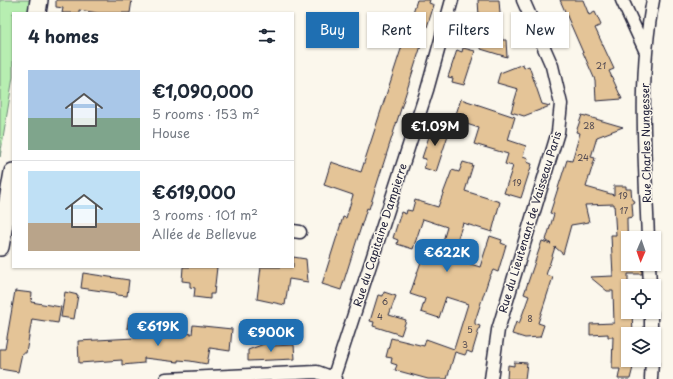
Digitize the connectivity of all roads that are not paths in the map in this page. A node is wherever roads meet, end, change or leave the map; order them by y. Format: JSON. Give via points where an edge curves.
{"nodes":[{"id":1,"x":39,"y":0,"type":"edge"},
{"id":2,"x":452,"y":0,"type":"edge"},
{"id":3,"x":523,"y":0,"type":"edge"},
{"id":4,"x":622,"y":0,"type":"edge"},
{"id":5,"x":653,"y":0,"type":"edge"},
{"id":6,"x":37,"y":12,"type":"edge"},
{"id":7,"x":646,"y":53,"type":"junction"},
{"id":8,"x":12,"y":190,"type":"edge"},
{"id":9,"x":648,"y":231,"type":"edge"},
{"id":10,"x":0,"y":247,"type":"edge"},
{"id":11,"x":652,"y":367,"type":"edge"},
{"id":12,"x":166,"y":379,"type":"edge"},
{"id":13,"x":334,"y":379,"type":"edge"},
{"id":14,"x":491,"y":379,"type":"edge"},
{"id":15,"x":651,"y":379,"type":"edge"}],
"edges":[{"from":1,"to":6,"type":"street"},
{"from":2,"to":13,"type":"street","name":"Rue du Capitaine Dampierre","via":[[427,90]]},
{"from":3,"to":14,"type":"street","name":"Rue du Lieutenant de Vaisseau Paris","via":[[552,66],[561,104],[558,132],[498,330]]},
{"from":4,"to":7,"type":"street"},
{"from":5,"to":7,"type":"street","name":"Rue Charles Nungesser"},
{"from":7,"to":9,"type":"street","name":"Rue Charles Nungesser","via":[[643,103]]},
{"from":8,"to":10,"type":"street"},
{"from":11,"to":15,"type":"street"},
{"from":12,"to":13,"type":"street","via":[[317,372]]}]}
